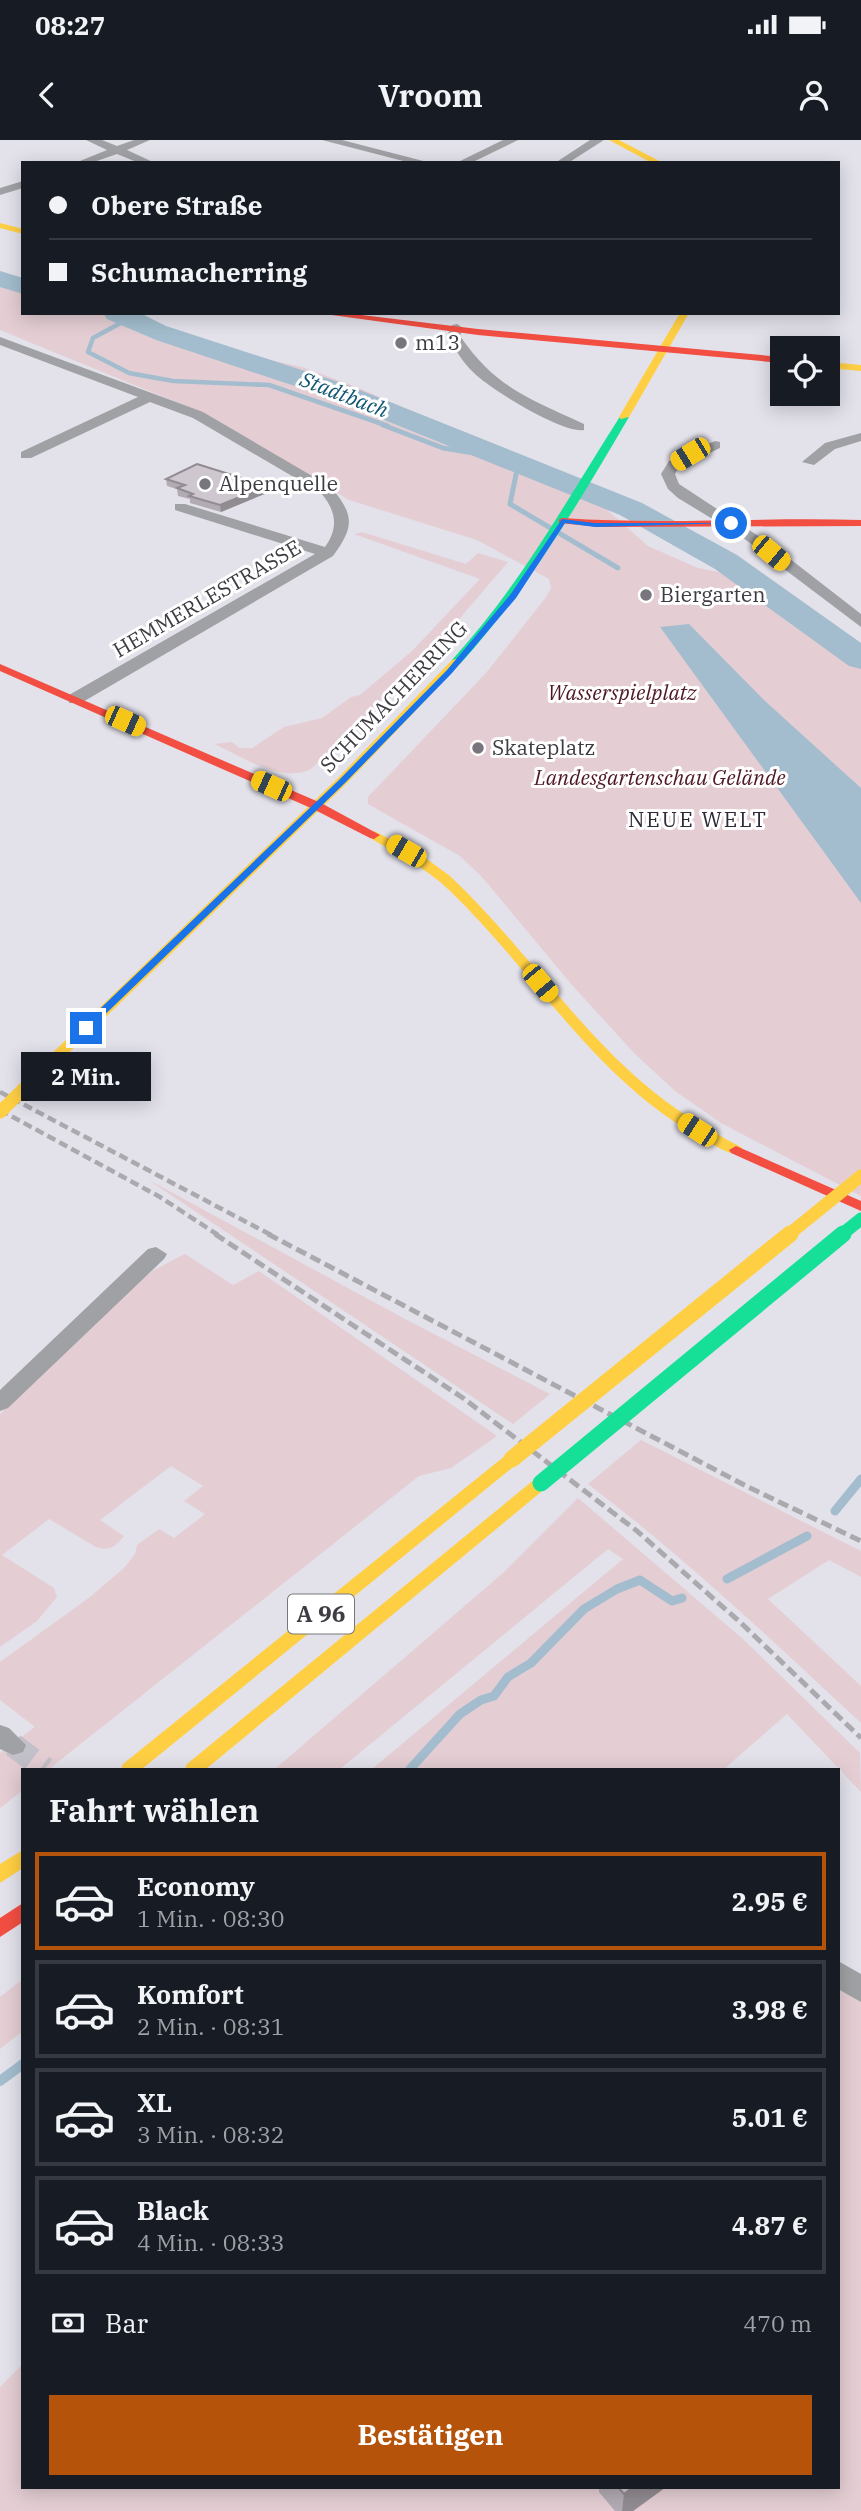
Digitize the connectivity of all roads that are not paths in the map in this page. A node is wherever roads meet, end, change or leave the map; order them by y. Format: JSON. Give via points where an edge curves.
{"nodes":[{"id":1,"x":92,"y":140,"type":"edge"},
{"id":2,"x":144,"y":140,"type":"edge"},
{"id":3,"x":328,"y":140,"type":"edge"},
{"id":4,"x":512,"y":140,"type":"edge"},
{"id":5,"x":598,"y":140,"type":"edge"},
{"id":6,"x":613,"y":140,"type":"edge"},
{"id":7,"x":119,"y":149,"type":"junction"},
{"id":8,"x":86,"y":161,"type":"edge"},
{"id":9,"x":146,"y":161,"type":"edge"},
{"id":10,"x":419,"y":161,"type":"edge"},
{"id":11,"x":465,"y":161,"type":"edge"},
{"id":12,"x":563,"y":161,"type":"edge"},
{"id":13,"x":655,"y":161,"type":"edge"},
{"id":14,"x":21,"y":185,"type":"edge"},
{"id":15,"x":0,"y":192,"type":"edge"},
{"id":16,"x":0,"y":225,"type":"edge"},
{"id":17,"x":21,"y":231,"type":"edge"},
{"id":18,"x":339,"y":315,"type":"edge"},
{"id":19,"x":684,"y":315,"type":"edge"},
{"id":20,"x":457,"y":328,"type":"junction"},
{"id":21,"x":0,"y":341,"type":"edge"},
{"id":22,"x":668,"y":346,"type":"junction"},
{"id":23,"x":770,"y":351,"type":"edge"},
{"id":24,"x":840,"y":357,"type":"edge"},
{"id":25,"x":770,"y":359,"type":"edge"},
{"id":26,"x":861,"y":359,"type":"edge"},
{"id":27,"x":840,"y":366,"type":"edge"},
{"id":28,"x":861,"y":368,"type":"edge"},
{"id":29,"x":152,"y":396,"type":"junction"},
{"id":30,"x":579,"y":427,"type":"dead end"},
{"id":31,"x":861,"y":437,"type":"edge"},
{"id":32,"x":715,"y":445,"type":"dead end"},
{"id":33,"x":26,"y":455,"type":"dead end"},
{"id":34,"x":810,"y":461,"type":"dead end"},
{"id":35,"x":180,"y":507,"type":"dead end"},
{"id":36,"x":343,"y":521,"type":"joint"},
{"id":37,"x":731,"y":523,"type":"junction"},
{"id":38,"x":861,"y":523,"type":"edge"},
{"id":39,"x":560,"y":524,"type":"junction"},
{"id":40,"x":328,"y":553,"type":"junction"},
{"id":41,"x":861,"y":622,"type":"edge"},
{"id":42,"x":0,"y":667,"type":"edge"},
{"id":43,"x":75,"y":699,"type":"junction"},
{"id":44,"x":317,"y":806,"type":"junction"},
{"id":45,"x":0,"y":1112,"type":"edge"},
{"id":46,"x":861,"y":1176,"type":"edge"},
{"id":47,"x":861,"y":1207,"type":"edge"},
{"id":48,"x":861,"y":1219,"type":"edge"},
{"id":49,"x":156,"y":1254,"type":"dead end"},
{"id":50,"x":0,"y":1403,"type":"edge"},
{"id":51,"x":131,"y":1768,"type":"edge"},
{"id":52,"x":195,"y":1768,"type":"edge"},
{"id":53,"x":21,"y":1859,"type":"edge"},
{"id":54,"x":0,"y":1875,"type":"edge"},
{"id":55,"x":21,"y":1913,"type":"edge"},
{"id":56,"x":0,"y":1929,"type":"edge"},
{"id":57,"x":840,"y":1974,"type":"edge"},
{"id":58,"x":861,"y":1990,"type":"edge"}],
"edges":[{"from":1,"to":7,"type":"street"},
{"from":2,"to":7,"type":"street"},
{"from":3,"to":10,"type":"street"},
{"from":4,"to":11,"type":"street"},
{"from":5,"to":12,"type":"street"},
{"from":6,"to":13,"type":"main road"},
{"from":7,"to":8,"type":"street"},
{"from":7,"to":9,"type":"street"},
{"from":14,"to":15,"type":"street"},
{"from":16,"to":17,"type":"main road"},
{"from":18,"to":20,"type":"main road"},
{"from":19,"to":22,"type":"main road","name":"SCHUMACHERRING"},
{"from":20,"to":22,"type":"main road"},
{"from":20,"to":30,"type":"street","via":[[453,336],[485,376],[514,396]]},
{"from":21,"to":29,"type":"street"},
{"from":22,"to":23,"type":"main road"},
{"from":22,"to":25,"type":"main road"},
{"from":22,"to":39,"type":"main road","name":"SCHUMACHERRING"},
{"from":24,"to":26,"type":"main road"},
{"from":27,"to":28,"type":"main road"},
{"from":29,"to":33,"type":"street"},
{"from":29,"to":36,"type":"street","via":[[232,432],[326,490],[339,506]]},
{"from":31,"to":34,"type":"street","via":[[830,446]]},
{"from":32,"to":37,"type":"street","via":[[674,464],[669,482],[686,498]]},
{"from":35,"to":40,"type":"street"},
{"from":36,"to":40,"type":"street","name":"HEMMERLESTRASSE","via":[[339,538]]},
{"from":37,"to":38,"type":"main road"},
{"from":37,"to":39,"type":"main road"},
{"from":37,"to":41,"type":"street"},
{"from":39,"to":44,"type":"main road","name":"SCHUMACHERRING","via":[[490,627]]},
{"from":40,"to":43,"type":"street","name":"HEMMERLESTRASSE"},
{"from":42,"to":43,"type":"main road"},
{"from":43,"to":44,"type":"main road"},
{"from":44,"to":45,"type":"main road","name":"SCHUMACHERRING","bridge":true},
{"from":44,"to":47,"type":"main road","via":[[421,860],[461,893],[608,1062],[648,1097],[713,1140]]},
{"from":46,"to":51,"type":"main road","number":"A 96","bridge":true},
{"from":48,"to":52,"type":"main road","number":"A 96","bridge":true},
{"from":49,"to":50,"type":"street"},
{"from":53,"to":54,"type":"main road"},
{"from":55,"to":56,"type":"main road"},
{"from":57,"to":58,"type":"street"}]}
